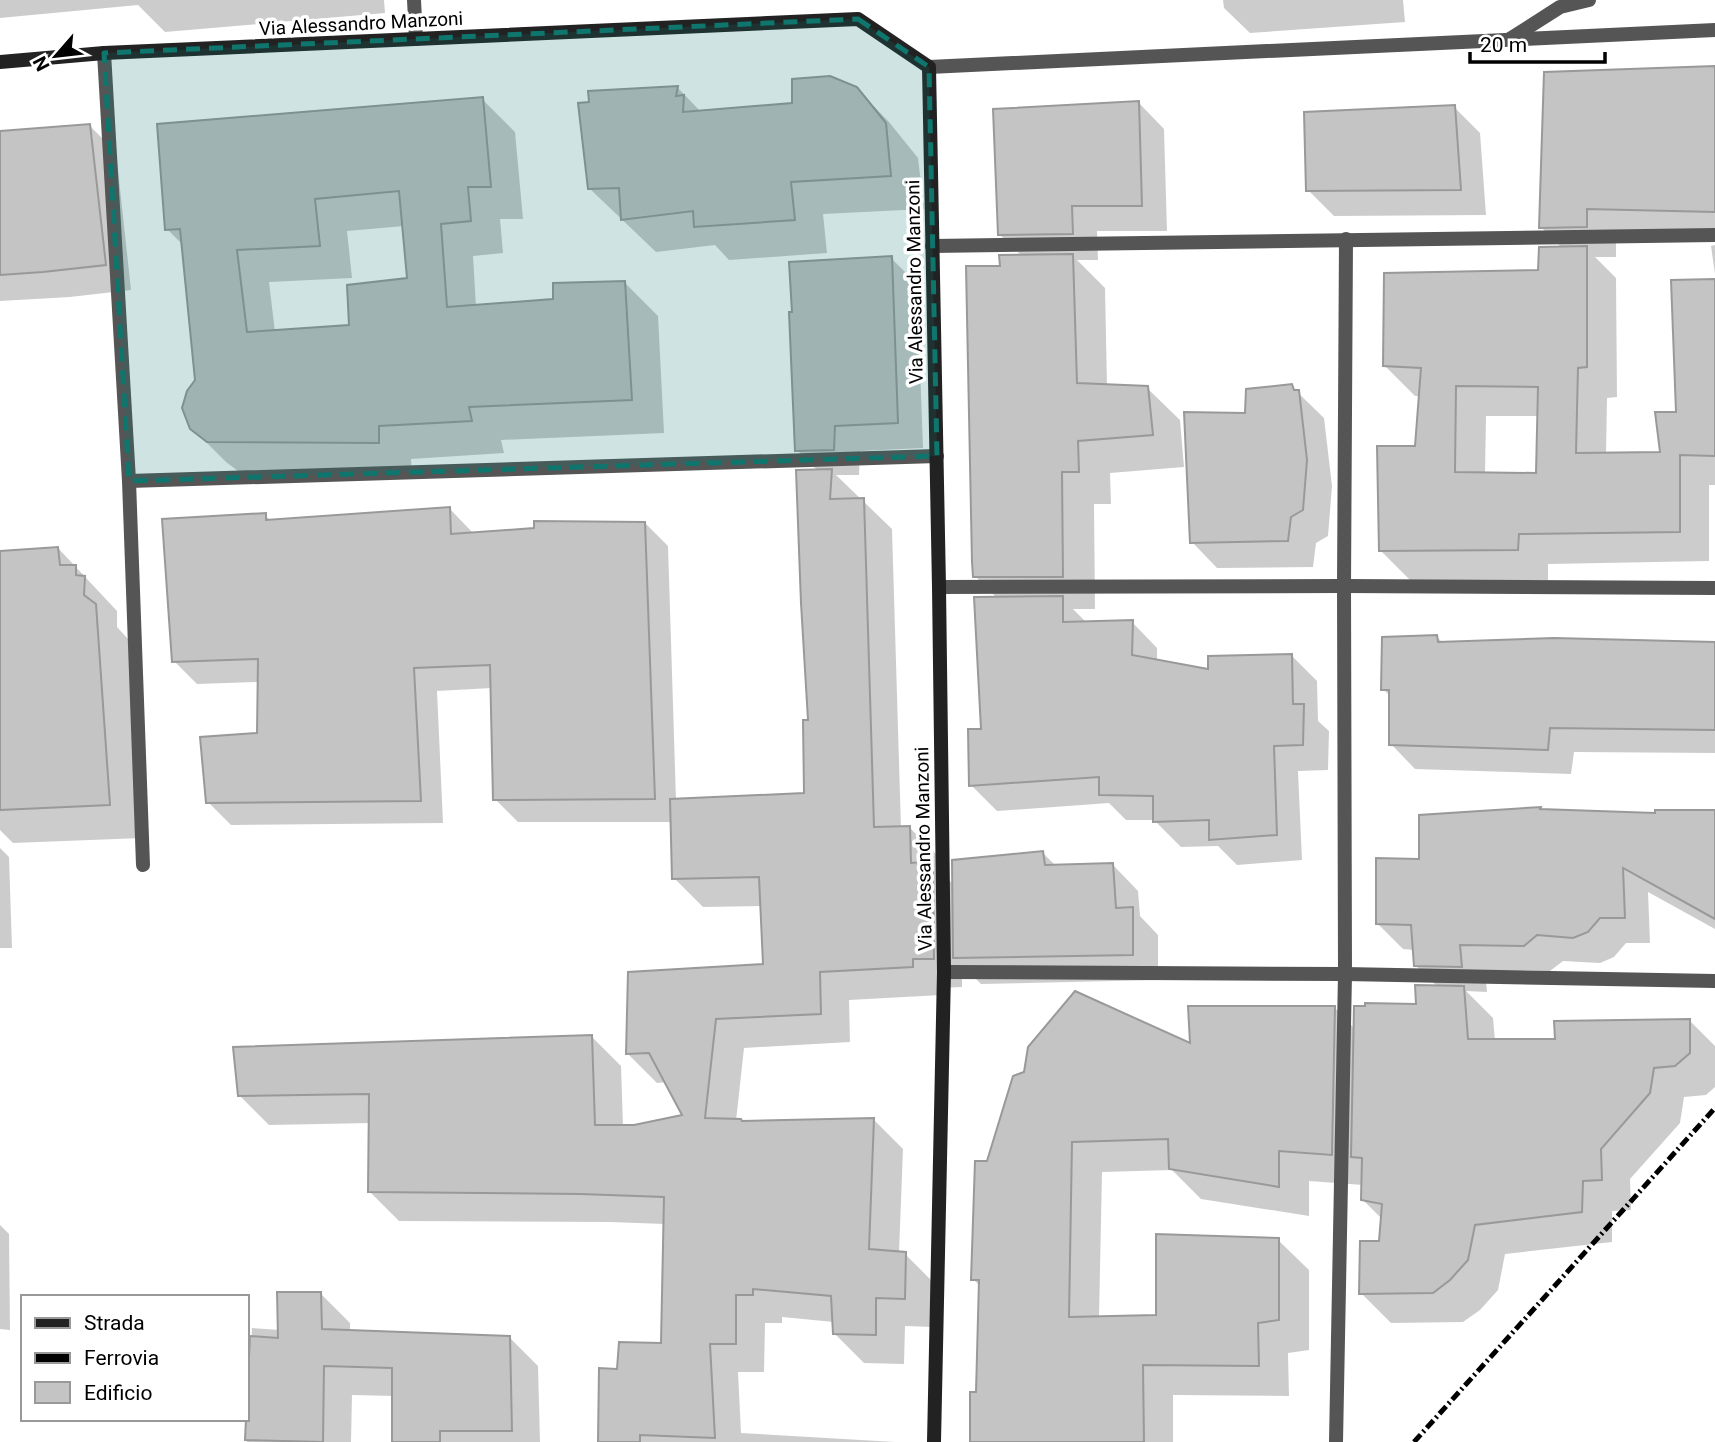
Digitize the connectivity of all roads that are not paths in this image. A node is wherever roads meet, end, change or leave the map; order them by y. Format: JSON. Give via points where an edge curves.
{"nodes":[{"id":1,"x":414,"y":0,"type":"edge"},
{"id":2,"x":1588,"y":0,"type":"edge"},
{"id":3,"x":1715,"y":30,"type":"edge"},
{"id":4,"x":416,"y":40,"type":"junction"},
{"id":5,"x":1508,"y":40,"type":"junction"},
{"id":6,"x":104,"y":53,"type":"junction"},
{"id":7,"x":0,"y":62,"type":"edge"},
{"id":8,"x":929,"y":67,"type":"junction"},
{"id":9,"x":1715,"y":236,"type":"edge"},
{"id":10,"x":1346,"y":239,"type":"junction"},
{"id":11,"x":932,"y":246,"type":"junction"},
{"id":12,"x":937,"y":456,"type":"junction"},
{"id":13,"x":129,"y":481,"type":"junction"},
{"id":14,"x":1344,"y":586,"type":"junction"},
{"id":15,"x":939,"y":587,"type":"junction"},
{"id":16,"x":1715,"y":588,"type":"edge"},
{"id":17,"x":144,"y":865,"type":"dead end"},
{"id":18,"x":944,"y":972,"type":"junction"},
{"id":19,"x":1345,"y":974,"type":"junction"},
{"id":20,"x":1715,"y":981,"type":"edge"},
{"id":21,"x":934,"y":1442,"type":"edge"},
{"id":22,"x":1336,"y":1442,"type":"edge"}],
"edges":[{"from":1,"to":4,"type":"street"},
{"from":2,"to":5,"type":"street","via":[[1560,7]]},
{"from":3,"to":5,"type":"street"},
{"from":4,"to":6,"type":"main road","name":"Via Alessandro Manzoni"},
{"from":4,"to":8,"type":"main road","name":"Via Alessandro Manzoni","via":[[858,19]]},
{"from":5,"to":8,"type":"street"},
{"from":6,"to":7,"type":"main road","name":"Via Alessandro Manzoni"},
{"from":6,"to":13,"type":"street"},
{"from":8,"to":11,"type":"main road","name":"Via Alessandro Manzoni"},
{"from":9,"to":10,"type":"street"},
{"from":10,"to":11,"type":"street"},
{"from":10,"to":14,"type":"street"},
{"from":11,"to":12,"type":"main road","name":"Via Alessandro Manzoni"},
{"from":12,"to":13,"type":"street"},
{"from":12,"to":15,"type":"main road","name":"Via Alessandro Manzoni"},
{"from":13,"to":17,"type":"street"},
{"from":14,"to":15,"type":"street"},
{"from":14,"to":16,"type":"street"},
{"from":14,"to":19,"type":"street"},
{"from":15,"to":18,"type":"main road","name":"Via Alessandro Manzoni"},
{"from":18,"to":19,"type":"street"},
{"from":18,"to":21,"type":"main road","name":"Via Alessandro Manzoni"},
{"from":19,"to":20,"type":"street"},
{"from":19,"to":22,"type":"street"}]}
